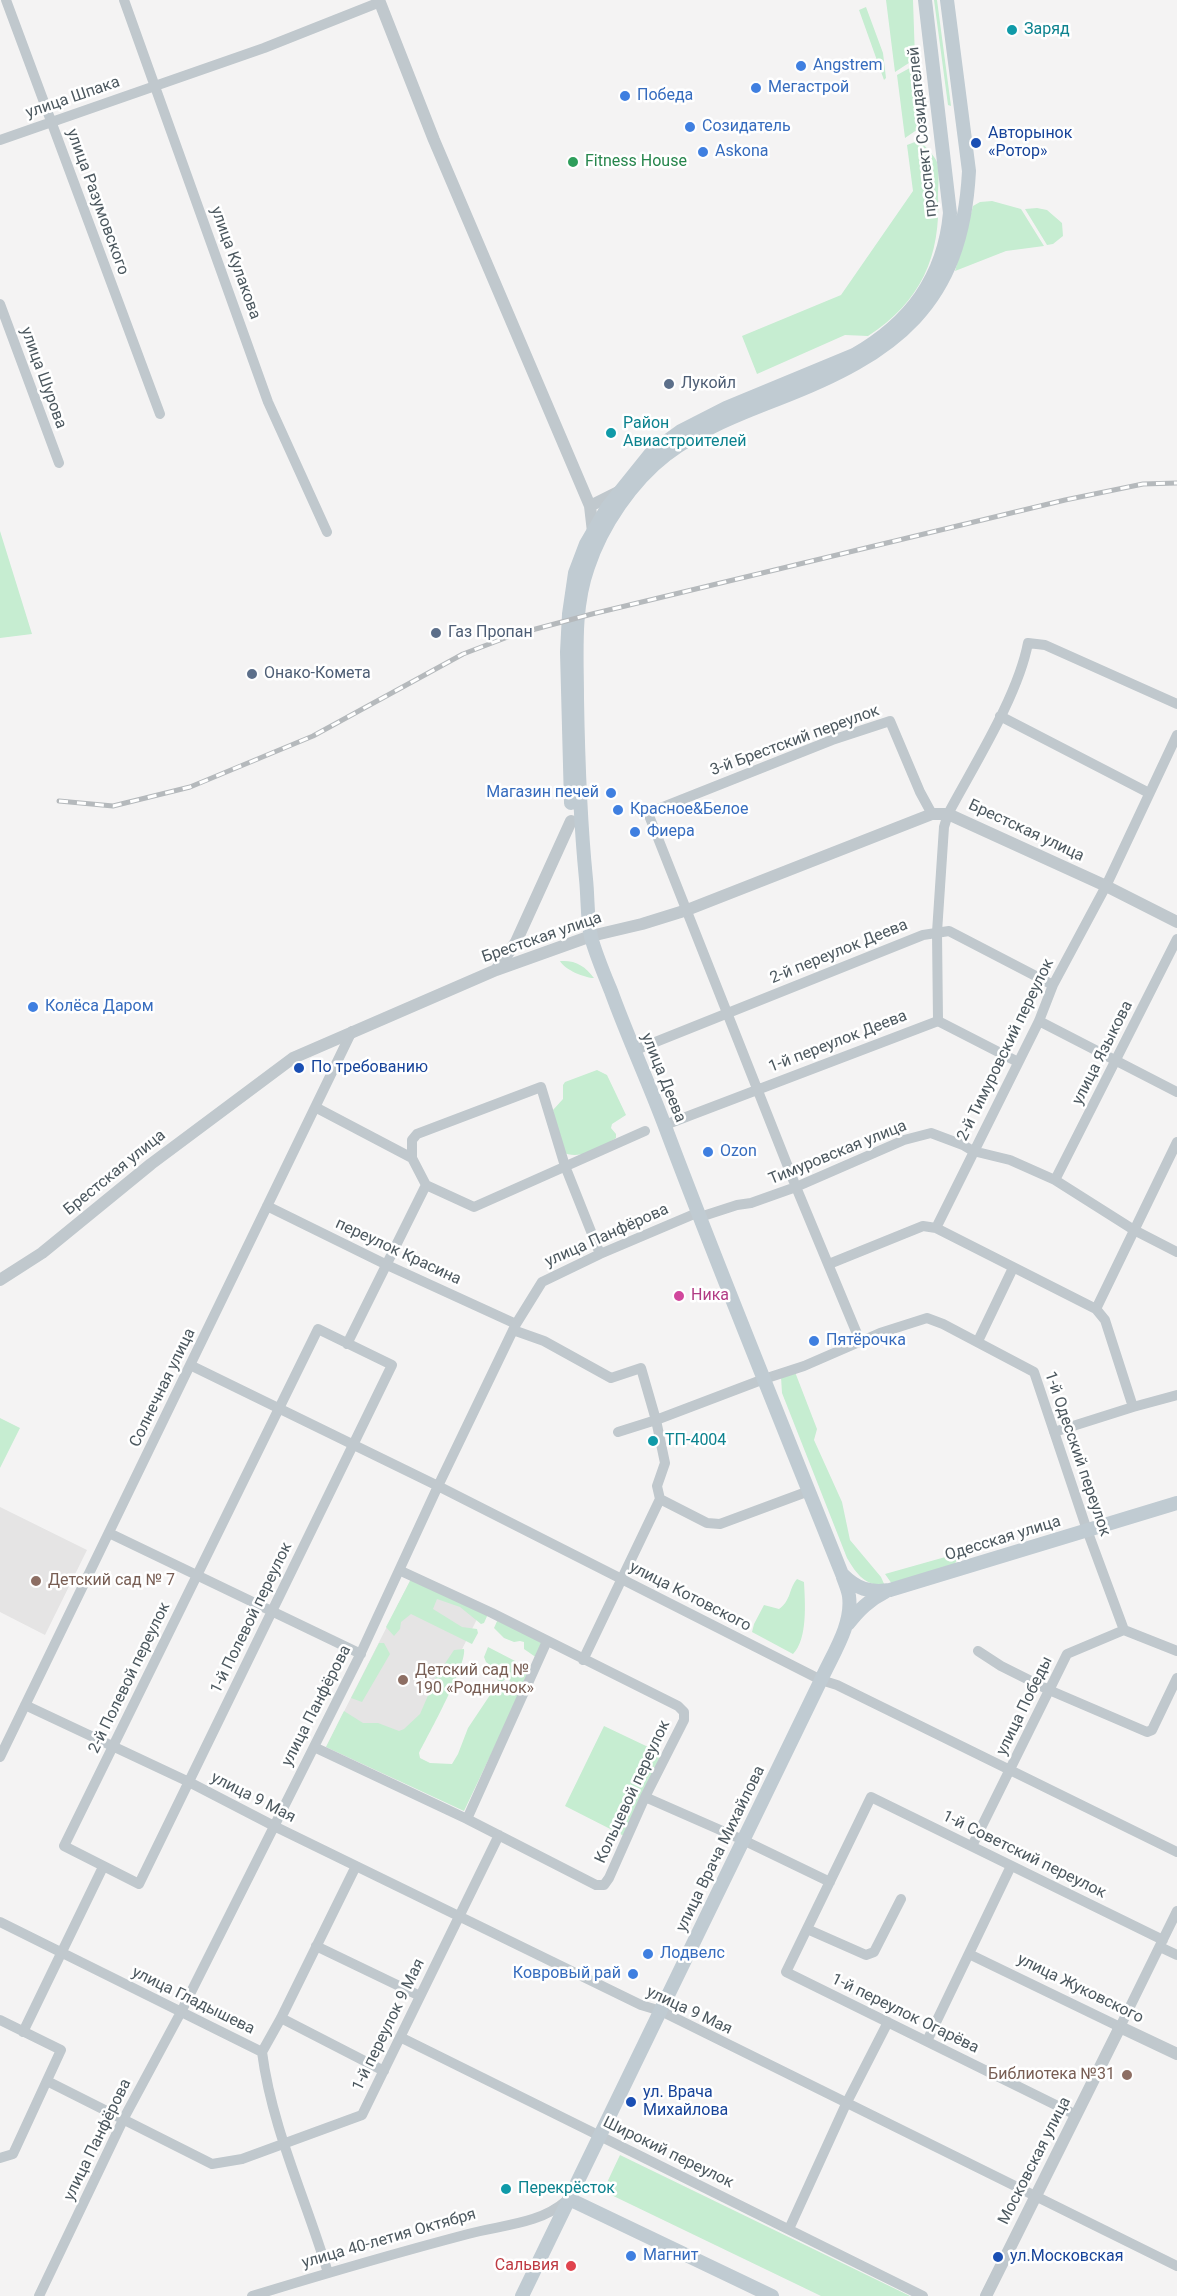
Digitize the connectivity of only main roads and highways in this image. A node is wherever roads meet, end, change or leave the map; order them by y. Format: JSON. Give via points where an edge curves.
{"nodes":[{"id":1,"x":925,"y":0,"type":"edge"},
{"id":2,"x":947,"y":0,"type":"edge"},
{"id":3,"x":960,"y":102,"type":"junction"},
{"id":4,"x":938,"y":106,"type":"junction"},
{"id":5,"x":587,"y":570,"type":"joint"},
{"id":6,"x":591,"y":936,"type":"junction"},
{"id":7,"x":1177,"y":1503,"type":"edge"},
{"id":8,"x":842,"y":1574,"type":"junction"},
{"id":9,"x":890,"y":1590,"type":"junction"},
{"id":10,"x":845,"y":1628,"type":"junction"},
{"id":11,"x":569,"y":2199,"type":"junction"},
{"id":12,"x":522,"y":2296,"type":"edge"},
{"id":13,"x":772,"y":2296,"type":"edge"}],
"edges":[{"from":1,"to":4,"type":"main road","name":"проспект Созидателей"},
{"from":2,"to":3,"type":"main road","name":"проспект Созидателей"},
{"from":3,"to":4,"type":"main road","via":[[956,111],[949,114]]},
{"from":3,"to":5,"type":"main road","name":"проспект Созидателей","via":[[969,171],[967,195],[956,247],[930,300],[893,339],[856,365],[729,418],[665,456],[624,500]]},
{"from":4,"to":6,"type":"main road","name":"проспект Созидателей","via":[[950,213],[948,239],[931,282],[912,308],[870,346],[854,355],[681,431],[652,452],[621,490],[586,544],[575,573],[567,652],[571,821],[580,909]]},
{"from":5,"to":6,"type":"main road","name":"улица Деева","via":[[578,618],[577,658],[580,812]]},
{"from":6,"to":8,"type":"main road","name":"улица Деева","via":[[633,1051]]},
{"from":7,"to":9,"type":"main road","name":"Одесская улица"},
{"from":8,"to":9,"type":"main road","name":"Одесская улица","via":[[863,1590]]},
{"from":8,"to":10,"type":"main road","name":"улица Врача Михайлова","via":[[849,1597]]},
{"from":9,"to":10,"type":"main road","via":[[858,1610]]},
{"from":10,"to":11,"type":"main road","name":"улица Врача Михайлова"},
{"from":11,"to":12,"type":"main road","name":"улица Врача Михайлова"},
{"from":11,"to":13,"type":"main road"}]}
